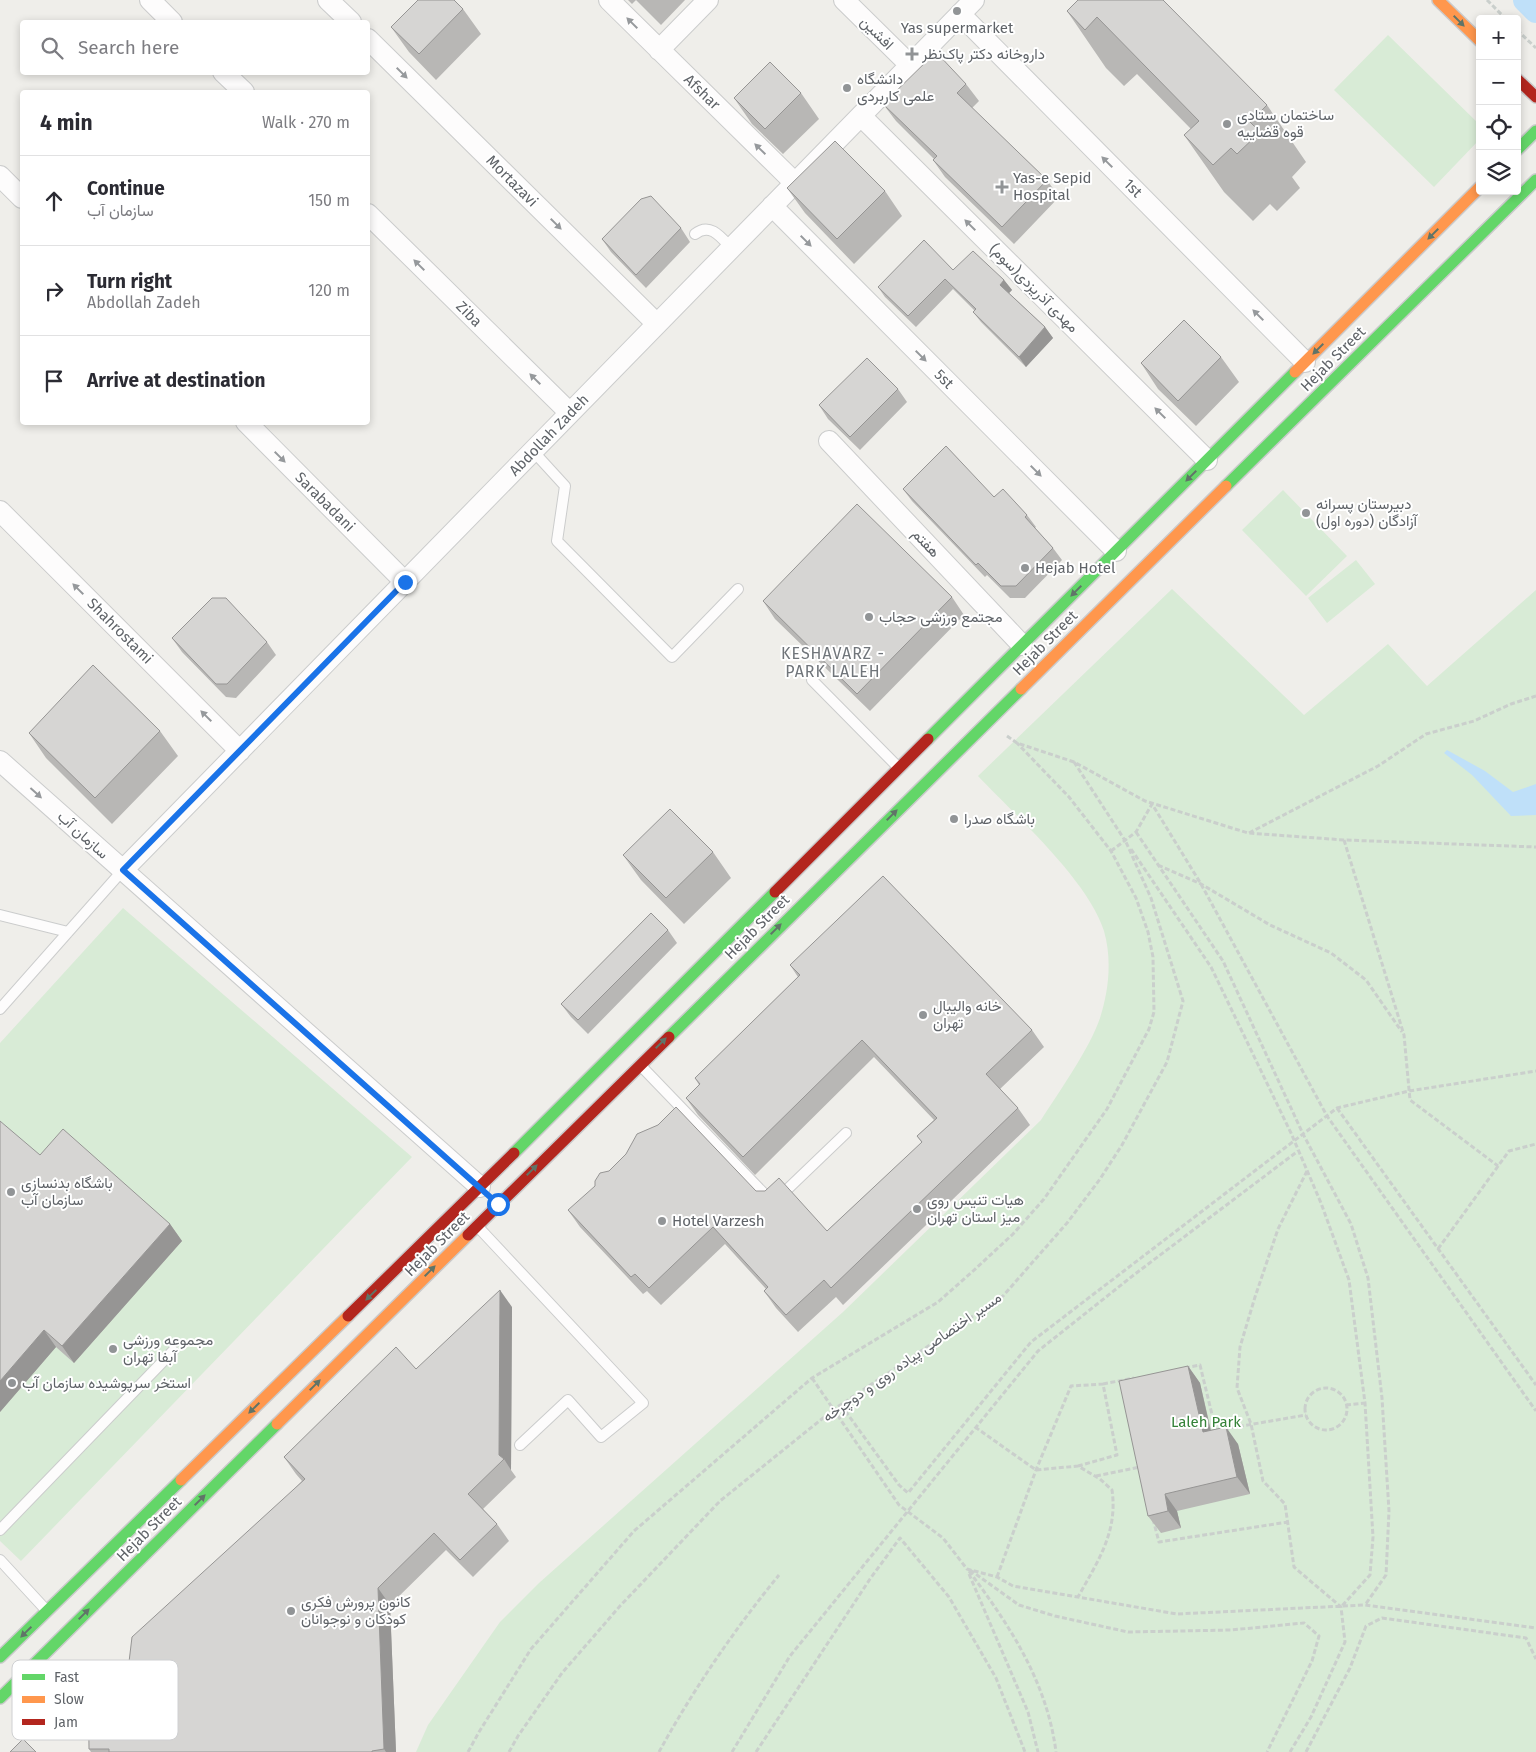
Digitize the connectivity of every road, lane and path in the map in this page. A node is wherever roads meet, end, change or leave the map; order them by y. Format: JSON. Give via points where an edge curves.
{"nodes":[{"id":1,"x":150,"y":0,"type":"edge"},
{"id":2,"x":328,"y":0,"type":"edge"},
{"id":3,"x":609,"y":0,"type":"edge"},
{"id":4,"x":708,"y":0,"type":"edge"},
{"id":5,"x":844,"y":0,"type":"edge"},
{"id":6,"x":1438,"y":0,"type":"edge"},
{"id":7,"x":1487,"y":0,"type":"edge"},
{"id":8,"x":968,"y":4,"type":"edge"},
{"id":9,"x":1502,"y":15,"type":"edge"},
{"id":10,"x":170,"y":20,"type":"edge"},
{"id":11,"x":349,"y":20,"type":"edge"},
{"id":12,"x":1521,"y":34,"type":"edge"},
{"id":13,"x":1476,"y":37,"type":"edge"},
{"id":14,"x":370,"y":41,"type":"edge"},
{"id":15,"x":1536,"y":48,"type":"edge"},
{"id":16,"x":659,"y":50,"type":"junction"},
{"id":17,"x":910,"y":66,"type":"junction"},
{"id":18,"x":226,"y":75,"type":"edge"},
{"id":19,"x":1521,"y":82,"type":"edge"},
{"id":20,"x":242,"y":90,"type":"edge"},
{"id":21,"x":1536,"y":97,"type":"edge"},
{"id":22,"x":861,"y":116,"type":"junction"},
{"id":23,"x":1536,"y":131,"type":"edge"},
{"id":24,"x":1521,"y":146,"type":"edge"},
{"id":25,"x":0,"y":176,"type":"edge"},
{"id":26,"x":1536,"y":180,"type":"edge"},
{"id":27,"x":795,"y":183,"type":"junction"},
{"id":28,"x":1476,"y":192,"type":"edge"},
{"id":29,"x":20,"y":196,"type":"edge"},
{"id":30,"x":772,"y":206,"type":"junction"},
{"id":31,"x":370,"y":216,"type":"edge"},
{"id":32,"x":695,"y":234,"type":"dead end"},
{"id":33,"x":731,"y":248,"type":"junction"},
{"id":34,"x":657,"y":324,"type":"junction"},
{"id":35,"x":1307,"y":365,"type":"junction"},
{"id":36,"x":570,"y":413,"type":"junction"},
{"id":37,"x":249,"y":425,"type":"edge"},
{"id":38,"x":829,"y":441,"type":"dead end"},
{"id":39,"x":533,"y":451,"type":"junction"},
{"id":40,"x":1220,"y":472,"type":"junction"},
{"id":41,"x":0,"y":511,"type":"edge"},
{"id":42,"x":1116,"y":552,"type":"junction"},
{"id":43,"x":405,"y":582,"type":"junction"},
{"id":44,"x":738,"y":589,"type":"dead end"},
{"id":45,"x":1022,"y":645,"type":"junction"},
{"id":46,"x":812,"y":680,"type":"dead end"},
{"id":47,"x":1536,"y":696,"type":"edge"},
{"id":48,"x":984,"y":704,"type":"junction"},
{"id":49,"x":986,"y":723,"type":"junction"},
{"id":50,"x":1017,"y":743,"type":"junction"},
{"id":51,"x":240,"y":751,"type":"junction"},
{"id":52,"x":0,"y":761,"type":"edge"},
{"id":53,"x":1074,"y":762,"type":"junction"},
{"id":54,"x":899,"y":768,"type":"junction"},
{"id":55,"x":1152,"y":804,"type":"junction"},
{"id":56,"x":1136,"y":832,"type":"junction"},
{"id":57,"x":1248,"y":834,"type":"junction"},
{"id":58,"x":1344,"y":840,"type":"junction"},
{"id":59,"x":1126,"y":842,"type":"junction"},
{"id":60,"x":1536,"y":846,"type":"edge"},
{"id":61,"x":1111,"y":851,"type":"junction"},
{"id":62,"x":1158,"y":865,"type":"junction"},
{"id":63,"x":123,"y":870,"type":"junction"},
{"id":64,"x":1201,"y":884,"type":"junction"},
{"id":65,"x":0,"y":915,"type":"edge"},
{"id":66,"x":68,"y":932,"type":"junction"},
{"id":67,"x":0,"y":1009,"type":"edge"},
{"id":68,"x":1404,"y":1035,"type":"junction"},
{"id":69,"x":640,"y":1064,"type":"junction"},
{"id":70,"x":1536,"y":1071,"type":"edge"},
{"id":71,"x":1409,"y":1091,"type":"junction"},
{"id":72,"x":1337,"y":1108,"type":"junction"},
{"id":73,"x":1327,"y":1116,"type":"junction"},
{"id":74,"x":846,"y":1133,"type":"dead end"},
{"id":75,"x":1303,"y":1134,"type":"junction"},
{"id":76,"x":1295,"y":1141,"type":"junction"},
{"id":77,"x":1536,"y":1144,"type":"edge"},
{"id":78,"x":1298,"y":1151,"type":"junction"},
{"id":79,"x":1498,"y":1166,"type":"junction"},
{"id":80,"x":1306,"y":1171,"type":"junction"},
{"id":81,"x":489,"y":1195,"type":"junction"},
{"id":82,"x":476,"y":1225,"type":"junction"},
{"id":83,"x":1438,"y":1249,"type":"junction"},
{"id":84,"x":173,"y":1351,"type":"dead end"},
{"id":85,"x":1180,"y":1369,"type":"edge"},
{"id":86,"x":1142,"y":1377,"type":"edge"},
{"id":87,"x":812,"y":1378,"type":"junction"},
{"id":88,"x":1103,"y":1384,"type":"junction"},
{"id":89,"x":1536,"y":1385,"type":"edge"},
{"id":90,"x":1365,"y":1403,"type":"junction"},
{"id":91,"x":841,"y":1405,"type":"junction"},
{"id":92,"x":1346,"y":1405,"type":"junction"},
{"id":93,"x":833,"y":1410,"type":"junction"},
{"id":94,"x":1536,"y":1411,"type":"edge"},
{"id":95,"x":1306,"y":1415,"type":"junction"},
{"id":96,"x":1251,"y":1424,"type":"junction"},
{"id":97,"x":975,"y":1428,"type":"junction"},
{"id":98,"x":520,"y":1445,"type":"dead end"},
{"id":99,"x":1078,"y":1466,"type":"junction"},
{"id":100,"x":1036,"y":1470,"type":"junction"},
{"id":101,"x":1142,"y":1475,"type":"edge"},
{"id":102,"x":1095,"y":1476,"type":"junction"},
{"id":103,"x":907,"y":1510,"type":"junction"},
{"id":104,"x":1151,"y":1514,"type":"edge"},
{"id":105,"x":1288,"y":1522,"type":"junction"},
{"id":106,"x":0,"y":1530,"type":"edge"},
{"id":107,"x":0,"y":1560,"type":"edge"},
{"id":108,"x":967,"y":1569,"type":"junction"},
{"id":109,"x":779,"y":1575,"type":"dead end"},
{"id":110,"x":997,"y":1577,"type":"junction"},
{"id":111,"x":1078,"y":1597,"type":"junction"},
{"id":112,"x":1365,"y":1604,"type":"junction"},
{"id":113,"x":1341,"y":1607,"type":"junction"},
{"id":114,"x":57,"y":1621,"type":"junction"},
{"id":115,"x":1536,"y":1628,"type":"edge"},
{"id":116,"x":0,"y":1658,"type":"edge"},
{"id":117,"x":1536,"y":1659,"type":"edge"},
{"id":118,"x":28,"y":1660,"type":"edge"},
{"id":119,"x":12,"y":1682,"type":"edge"},
{"id":120,"x":0,"y":1698,"type":"edge"},
{"id":121,"x":468,"y":1752,"type":"edge"},
{"id":122,"x":509,"y":1752,"type":"edge"},
{"id":123,"x":659,"y":1752,"type":"edge"},
{"id":124,"x":732,"y":1752,"type":"edge"},
{"id":125,"x":756,"y":1752,"type":"edge"},
{"id":126,"x":1025,"y":1752,"type":"edge"},
{"id":127,"x":1038,"y":1752,"type":"edge"},
{"id":128,"x":1056,"y":1752,"type":"edge"},
{"id":129,"x":1267,"y":1752,"type":"edge"},
{"id":130,"x":1290,"y":1752,"type":"edge"},
{"id":131,"x":1306,"y":1752,"type":"edge"}],
"edges":[{"from":1,"to":10,"type":"street"},
{"from":2,"to":11,"type":"street"},
{"from":16,"to":3,"type":"street","name":"Afshar","one_way":true},
{"from":4,"to":16,"type":"street"},
{"from":5,"to":17,"type":"street","name":"افشین"},
{"from":6,"to":13,"type":"main road","one_way":true},
{"from":7,"to":9,"type":"path"},
{"from":8,"to":17,"type":"street","name":"Abdollah Zadeh"},
{"from":35,"to":8,"type":"street","name":"1st","one_way":true},
{"from":12,"to":15,"type":"path"},
{"from":14,"to":34,"type":"street","name":"Mortazavi","one_way":true},
{"from":27,"to":16,"type":"street","name":"Afshar","one_way":true},
{"from":17,"to":22,"type":"street","name":"Abdollah Zadeh"},
{"from":18,"to":20,"type":"street"},
{"from":19,"to":21,"type":"main road"},
{"from":22,"to":27,"type":"street","name":"Abdollah Zadeh"},
{"from":40,"to":22,"type":"street","name":"مهدی آذریزدی(سوم)","one_way":true},
{"from":23,"to":24,"type":"main road"},
{"from":25,"to":29,"type":"street"},
{"from":26,"to":40,"type":"main road","name":"Hejab Street","via":[[1468,241],[1325,382]]},
{"from":27,"to":30,"type":"street","name":"Abdollah Zadeh"},
{"from":28,"to":35,"type":"main road","name":"Hejab Street","one_way":true,"via":[[1451,222]]},
{"from":30,"to":33,"type":"street","name":"Abdollah Zadeh"},
{"from":30,"to":42,"type":"street","name":"5st","one_way":true},
{"from":36,"to":31,"type":"street","name":"Ziba","one_way":true},
{"from":32,"to":33,"type":"lane","via":[[705,229],[713,230]]},
{"from":33,"to":34,"type":"street","name":"Abdollah Zadeh"},
{"from":34,"to":36,"type":"street","name":"Abdollah Zadeh"},
{"from":35,"to":40,"type":"main road","name":"Hejab Street"},
{"from":36,"to":39,"type":"street","name":"Abdollah Zadeh"},
{"from":37,"to":43,"type":"street","name":"Sarabadani","one_way":true},
{"from":38,"to":45,"type":"street","name":"هفتم"},
{"from":39,"to":43,"type":"street","name":"Abdollah Zadeh"},
{"from":39,"to":44,"type":"lane","via":[[564,486],[557,541],[672,657]]},
{"from":40,"to":42,"type":"main road","name":"Hejab Street","one_way":true},
{"from":40,"to":48,"type":"main road","name":"Hejab Street"},
{"from":51,"to":41,"type":"street","name":"Shahrostami","one_way":true},
{"from":42,"to":45,"type":"main road","name":"Hejab Street","one_way":true},
{"from":43,"to":51,"type":"street","name":"Abdollah Zadeh"},
{"from":45,"to":48,"type":"main road","name":"Hejab Street"},
{"from":46,"to":54,"type":"lane"},
{"from":47,"to":57,"type":"path","via":[[1474,721],[1426,734],[1378,766]]},
{"from":48,"to":49,"type":"main road","name":"Hejab Street"},
{"from":48,"to":54,"type":"main road","name":"Hejab Street"},
{"from":49,"to":50,"type":"path"},
{"from":69,"to":49,"type":"main road","name":"Hejab Street","one_way":true},
{"from":50,"to":53,"type":"path"},
{"from":50,"to":61,"type":"path","via":[[1069,797]]},
{"from":51,"to":63,"type":"street","name":"Abdollah Zadeh"},
{"from":52,"to":63,"type":"street","name":"سازمان آب","one_way":true},
{"from":53,"to":55,"type":"path"},
{"from":53,"to":59,"type":"path"},
{"from":54,"to":81,"type":"main road","name":"Hejab Street"},
{"from":55,"to":56,"type":"path"},
{"from":55,"to":57,"type":"path"},
{"from":55,"to":64,"type":"path"},
{"from":56,"to":59,"type":"path"},
{"from":56,"to":62,"type":"path"},
{"from":57,"to":58,"type":"path"},
{"from":58,"to":60,"type":"path"},
{"from":58,"to":68,"type":"path"},
{"from":59,"to":61,"type":"path"},
{"from":59,"to":76,"type":"path","via":[[1211,968]]},
{"from":59,"to":91,"type":"path","name":"مسیر اختصاصی پیاده روی و دوچرخه","via":[[1151,898],[1183,1001],[1168,1062],[1100,1179],[1067,1223],[1003,1296]]},
{"from":61,"to":87,"type":"path","via":[[1136,898],[1148,932],[1155,986],[1154,1012],[1149,1029],[1107,1109],[1044,1200],[972,1272],[938,1302]]},
{"from":62,"to":64,"type":"path"},
{"from":62,"to":75,"type":"path","via":[[1222,961]]},
{"from":63,"to":66,"type":"lane"},
{"from":63,"to":81,"type":"street","name":"سازمان آب"},
{"from":64,"to":68,"type":"path","via":[[1270,925],[1330,953],[1366,980]]},
{"from":64,"to":73,"type":"path"},
{"from":65,"to":66,"type":"lane"},
{"from":66,"to":67,"type":"lane"},
{"from":68,"to":71,"type":"path"},
{"from":69,"to":74,"type":"lane","via":[[773,1203]]},
{"from":81,"to":69,"type":"main road","name":"Hejab Street","one_way":true},
{"from":70,"to":71,"type":"path"},
{"from":71,"to":72,"type":"path"},
{"from":71,"to":79,"type":"path","via":[[1410,1100]]},
{"from":72,"to":73,"type":"path"},
{"from":72,"to":83,"type":"path"},
{"from":73,"to":75,"type":"path"},
{"from":73,"to":94,"type":"path"},
{"from":75,"to":76,"type":"path"},
{"from":75,"to":112,"type":"path","via":[[1351,1224],[1368,1278],[1382,1398],[1389,1511],[1386,1575]]},
{"from":76,"to":78,"type":"path"},
{"from":76,"to":91,"type":"path","via":[[1031,1342],[908,1493]]},
{"from":77,"to":79,"type":"path","via":[[1509,1151]]},
{"from":78,"to":80,"type":"path"},
{"from":78,"to":97,"type":"path","via":[[1038,1351]]},
{"from":79,"to":83,"type":"path"},
{"from":80,"to":90,"type":"path","via":[[1349,1280]]},
{"from":80,"to":96,"type":"path","via":[[1278,1229],[1240,1347],[1236,1388]]},
{"from":81,"to":82,"type":"main road","name":"Hejab Street"},
{"from":81,"to":114,"type":"main road","name":"Hejab Street","one_way":true},
{"from":82,"to":98,"type":"lane","via":[[643,1403],[601,1437],[568,1400]]},
{"from":114,"to":82,"type":"main road","name":"Hejab Street","one_way":true},
{"from":83,"to":89,"type":"path"},
{"from":84,"to":106,"type":"lane"},
{"from":85,"to":96,"type":"path","via":[[1200,1365],[1214,1431]]},
{"from":86,"to":88,"type":"path"},
{"from":87,"to":93,"type":"path"},
{"from":87,"to":121,"type":"path","via":[[634,1531],[532,1649]]},
{"from":88,"to":99,"type":"path","via":[[1117,1456]]},
{"from":88,"to":100,"type":"path","via":[[1071,1386]]},
{"from":90,"to":92,"type":"path"},
{"from":90,"to":113,"type":"path","via":[[1373,1537],[1370,1575]]},
{"from":91,"to":93,"type":"path","name":"مسیر اختصاصی پیاده روی و دوچرخه"},
{"from":92,"to":95,"type":"path","via":[[1340,1425],[1327,1430],[1313,1426]]},
{"from":92,"to":95,"type":"path","via":[[1334,1390],[1321,1388],[1309,1396]]},
{"from":93,"to":103,"type":"path","via":[[899,1505]]},
{"from":93,"to":122,"type":"path","name":"مسیر اختصاصی پیاده روی و دوچرخه","via":[[720,1501],[620,1606],[562,1673]]},
{"from":95,"to":96,"type":"path"},
{"from":96,"to":105,"type":"path","via":[[1263,1480],[1285,1504]]},
{"from":97,"to":100,"type":"path"},
{"from":97,"to":103,"type":"path"},
{"from":99,"to":100,"type":"path"},
{"from":99,"to":102,"type":"path"},
{"from":100,"to":110,"type":"path"},
{"from":101,"to":102,"type":"path","via":[[1140,1466]]},
{"from":102,"to":111,"type":"path","via":[[1112,1490],[1115,1510],[1099,1560]]},
{"from":103,"to":108,"type":"path","via":[[944,1538]]},
{"from":103,"to":124,"type":"path","via":[[790,1656]]},
{"from":104,"to":105,"type":"path","via":[[1158,1542]]},
{"from":105,"to":113,"type":"path","via":[[1294,1567]]},
{"from":107,"to":114,"type":"lane"},
{"from":108,"to":110,"type":"path"},
{"from":108,"to":127,"type":"path","via":[[1028,1712]]},
{"from":108,"to":128,"type":"path","via":[[998,1610],[1038,1680]]},
{"from":108,"to":129,"type":"path","via":[[1020,1605],[1128,1632],[1231,1630],[1304,1623],[1319,1636],[1312,1661]]},
{"from":109,"to":123,"type":"path","via":[[750,1610],[678,1716]]},
{"from":110,"to":111,"type":"path","via":[[1013,1586]]},
{"from":111,"to":113,"type":"path","via":[[1177,1614]]},
{"from":112,"to":113,"type":"path"},
{"from":112,"to":115,"type":"path"},
{"from":113,"to":130,"type":"path","via":[[1345,1642],[1311,1717]]},
{"from":114,"to":116,"type":"main road","name":"Hejab Street","one_way":true},
{"from":114,"to":118,"type":"main road","name":"Hejab Street"},
{"from":117,"to":131,"type":"path","via":[[1526,1638],[1382,1618],[1366,1626],[1350,1668]]},
{"from":119,"to":120,"type":"main road","name":"Hejab Street"},
{"from":125,"to":126,"type":"path","via":[[900,1538],[949,1597],[996,1678]]}]}
